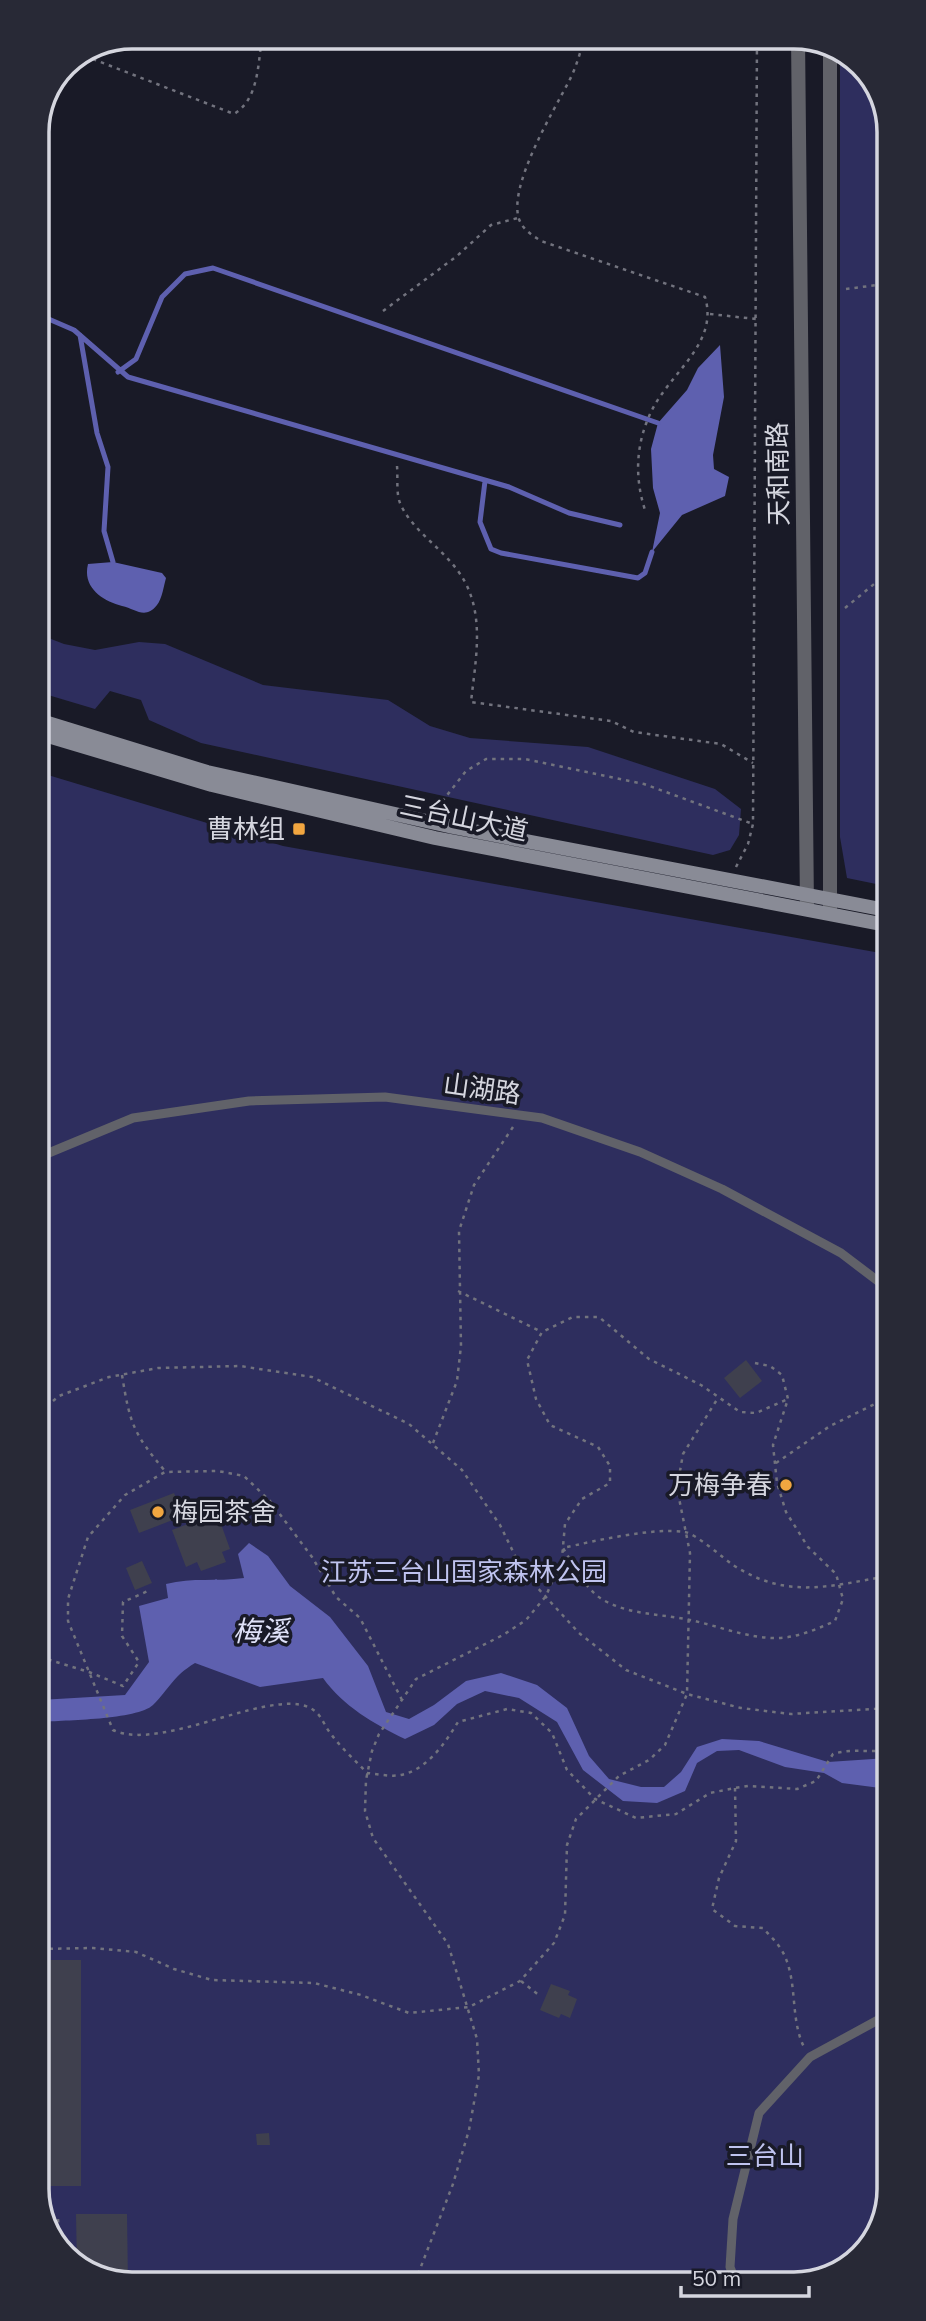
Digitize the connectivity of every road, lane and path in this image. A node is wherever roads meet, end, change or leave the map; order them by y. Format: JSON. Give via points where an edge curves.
{"nodes":[{"id":1,"x":261,"y":49,"type":"edge"},
{"id":2,"x":581,"y":49,"type":"edge"},
{"id":3,"x":757,"y":49,"type":"edge"},
{"id":4,"x":797,"y":49,"type":"edge"},
{"id":5,"x":830,"y":58,"type":"edge"},
{"id":6,"x":93,"y":59,"type":"edge"},
{"id":7,"x":518,"y":218,"type":"junction"},
{"id":8,"x":877,"y":285,"type":"edge"},
{"id":9,"x":830,"y":292,"type":"junction"},
{"id":10,"x":383,"y":311,"type":"dead end"},
{"id":11,"x":710,"y":314,"type":"junction"},
{"id":12,"x":756,"y":319,"type":"junction"},
{"id":13,"x":397,"y":466,"type":"dead end"},
{"id":14,"x":645,"y":510,"type":"dead end"},
{"id":15,"x":877,"y":582,"type":"edge"},
{"id":16,"x":830,"y":621,"type":"junction"},
{"id":17,"x":49,"y":723,"type":"edge"},
{"id":18,"x":49,"y":736,"type":"edge"},
{"id":19,"x":753,"y":763,"type":"junction"},
{"id":20,"x":428,"y":822,"type":"junction"},
{"id":21,"x":753,"y":824,"type":"junction"},
{"id":22,"x":729,"y":880,"type":"junction"},
{"id":23,"x":830,"y":899,"type":"junction"},
{"id":24,"x":807,"y":902,"type":"junction"},
{"id":25,"x":877,"y":908,"type":"edge"},
{"id":26,"x":830,"y":914,"type":"junction"},
{"id":27,"x":877,"y":923,"type":"edge"},
{"id":28,"x":521,"y":1115,"type":"junction"},
{"id":29,"x":49,"y":1153,"type":"edge"},
{"id":30,"x":877,"y":1280,"type":"edge"},
{"id":31,"x":458,"y":1291,"type":"junction"},
{"id":32,"x":542,"y":1332,"type":"junction"},
{"id":33,"x":754,"y":1363,"type":"dead end"},
{"id":34,"x":122,"y":1375,"type":"junction"},
{"id":35,"x":718,"y":1398,"type":"junction"},
{"id":36,"x":788,"y":1399,"type":"junction"},
{"id":37,"x":877,"y":1403,"type":"edge"},
{"id":38,"x":49,"y":1404,"type":"edge"},
{"id":39,"x":433,"y":1444,"type":"junction"},
{"id":40,"x":775,"y":1464,"type":"junction"},
{"id":41,"x":165,"y":1472,"type":"junction"},
{"id":42,"x":687,"y":1532,"type":"junction"},
{"id":43,"x":563,"y":1549,"type":"junction"},
{"id":44,"x":877,"y":1578,"type":"edge"},
{"id":45,"x":839,"y":1584,"type":"junction"},
{"id":46,"x":148,"y":1591,"type":"dead end"},
{"id":47,"x":546,"y":1597,"type":"junction"},
{"id":48,"x":688,"y":1620,"type":"junction"},
{"id":49,"x":49,"y":1660,"type":"edge"},
{"id":50,"x":89,"y":1672,"type":"junction"},
{"id":51,"x":687,"y":1694,"type":"junction"},
{"id":52,"x":402,"y":1700,"type":"junction"},
{"id":53,"x":877,"y":1709,"type":"edge"},
{"id":54,"x":877,"y":1752,"type":"edge"},
{"id":55,"x":367,"y":1773,"type":"junction"},
{"id":56,"x":734,"y":1788,"type":"junction"},
{"id":57,"x":595,"y":1799,"type":"junction"},
{"id":58,"x":49,"y":1949,"type":"edge"},
{"id":59,"x":520,"y":1981,"type":"junction"},
{"id":60,"x":540,"y":1996,"type":"dead end"},
{"id":61,"x":468,"y":2007,"type":"junction"},
{"id":62,"x":877,"y":2021,"type":"edge"},
{"id":63,"x":810,"y":2057,"type":"junction"},
{"id":64,"x":419,"y":2272,"type":"edge"},
{"id":65,"x":732,"y":2272,"type":"edge"}],
"edges":[{"from":1,"to":6,"type":"path","via":[[257,80],[244,108],[234,114]]},
{"from":2,"to":7,"type":"path","via":[[525,177],[518,197]]},
{"from":3,"to":12,"type":"path"},
{"from":4,"to":24,"type":"street","name":"天和南路"},
{"from":5,"to":9,"type":"street","name":"天和南路"},
{"from":7,"to":10,"type":"path","via":[[491,225]]},
{"from":7,"to":11,"type":"path","via":[[526,232],[541,242],[705,297]]},
{"from":8,"to":9,"type":"path"},
{"from":9,"to":16,"type":"street","name":"天和南路"},
{"from":11,"to":12,"type":"path"},
{"from":11,"to":14,"type":"path","via":[[706,330],[653,407],[643,430],[638,487]]},
{"from":12,"to":19,"type":"path"},
{"from":13,"to":19,"type":"path","via":[[399,501],[411,522],[439,546],[467,584],[477,615],[471,702],[611,721],[634,732],[721,744]]},
{"from":15,"to":16,"type":"path"},
{"from":16,"to":23,"type":"street","name":"天和南路"},
{"from":17,"to":20,"type":"main road","name":"三台山大道","via":[[207,772]]},
{"from":18,"to":24,"type":"main road","name":"三台山大道","via":[[212,785],[422,835]]},
{"from":19,"to":21,"type":"path"},
{"from":20,"to":21,"type":"path","via":[[466,771],[485,759],[525,759],[644,784]]},
{"from":20,"to":22,"type":"main road","name":"三台山大道"},
{"from":21,"to":22,"type":"path"},
{"from":22,"to":24,"type":"main road","name":"三台山大道"},
{"from":23,"to":24,"type":"main road","name":"三台山大道"},
{"from":23,"to":25,"type":"main road","name":"三台山大道"},
{"from":23,"to":26,"type":"street","name":"天和南路"},
{"from":24,"to":26,"type":"main road","name":"三台山大道"},
{"from":26,"to":27,"type":"main road","name":"三台山大道"},
{"from":28,"to":29,"type":"lane","name":"山湖路","via":[[385,1097],[249,1101],[133,1118]]},
{"from":28,"to":30,"type":"lane","name":"山湖路","via":[[640,1152],[722,1189],[841,1253]]},
{"from":28,"to":31,"type":"path","via":[[474,1185],[459,1231]]},
{"from":31,"to":32,"type":"path"},
{"from":31,"to":39,"type":"path","via":[[461,1346],[457,1381]]},
{"from":32,"to":35,"type":"path","via":[[573,1317],[600,1317],[649,1359]]},
{"from":32,"to":43,"type":"path","via":[[527,1360],[536,1399],[550,1424],[598,1447],[610,1466],[610,1483],[582,1499],[565,1524]]},
{"from":33,"to":36,"type":"path","via":[[770,1366],[782,1376]]},
{"from":34,"to":38,"type":"path","via":[[59,1396]]},
{"from":34,"to":39,"type":"path","via":[[158,1368],[240,1366],[312,1377],[409,1424]]},
{"from":34,"to":41,"type":"path","via":[[139,1441]]},
{"from":35,"to":36,"type":"path","via":[[740,1412],[756,1413]]},
{"from":35,"to":42,"type":"path","via":[[683,1454],[677,1488]]},
{"from":36,"to":40,"type":"path","via":[[774,1445]]},
{"from":37,"to":40,"type":"path","via":[[830,1426]]},
{"from":39,"to":47,"type":"path","via":[[462,1470],[500,1525],[523,1572]]},
{"from":40,"to":45,"type":"path","via":[[786,1512],[808,1547],[836,1574]]},
{"from":41,"to":50,"type":"path","via":[[125,1495],[88,1536],[80,1556],[68,1599],[68,1621]]},
{"from":41,"to":52,"type":"path","via":[[218,1471],[244,1476],[270,1500],[336,1597],[360,1618]]},
{"from":42,"to":43,"type":"path","via":[[610,1537]]},
{"from":42,"to":45,"type":"path","via":[[747,1573],[778,1586],[816,1589]]},
{"from":42,"to":48,"type":"path"},
{"from":43,"to":47,"type":"path"},
{"from":43,"to":48,"type":"path","via":[[584,1582],[604,1601],[635,1612]]},
{"from":44,"to":45,"type":"path"},
{"from":45,"to":48,"type":"path","via":[[843,1599],[835,1621],[810,1632],[779,1638]]},
{"from":46,"to":50,"type":"path","via":[[123,1602],[122,1636],[139,1662],[122,1686]]},
{"from":47,"to":51,"type":"path","via":[[579,1633],[626,1670]]},
{"from":47,"to":52,"type":"path","via":[[526,1620],[503,1635],[416,1679]]},
{"from":48,"to":51,"type":"path"},
{"from":49,"to":50,"type":"path"},
{"from":50,"to":55,"type":"path","via":[[113,1730],[124,1735],[177,1730],[264,1707],[304,1705],[316,1712]]},
{"from":51,"to":53,"type":"path","via":[[741,1708],[791,1714]]},
{"from":51,"to":57,"type":"path","via":[[664,1745]]},
{"from":52,"to":55,"type":"path","via":[[379,1734]]},
{"from":54,"to":56,"type":"path","via":[[847,1749],[833,1754],[816,1781],[797,1789]]},
{"from":55,"to":57,"type":"path","via":[[401,1775],[422,1765],[445,1744],[458,1722],[507,1709],[531,1713],[552,1733],[568,1770]]},
{"from":55,"to":61,"type":"path","via":[[365,1811],[373,1838],[448,1944]]},
{"from":56,"to":57,"type":"path","via":[[710,1793],[676,1814],[636,1818]]},
{"from":56,"to":63,"type":"path","via":[[736,1842],[719,1878],[712,1909],[735,1926],[763,1928],[782,1950],[800,2039]]},
{"from":57,"to":59,"type":"path","via":[[576,1819],[567,1845],[565,1915],[554,1943]]},
{"from":58,"to":61,"type":"path","via":[[136,1952],[212,1980],[314,1983],[409,2013]]},
{"from":59,"to":60,"type":"path"},
{"from":59,"to":61,"type":"path"},
{"from":61,"to":64,"type":"path","via":[[477,2039],[479,2075],[469,2130]]},
{"from":62,"to":63,"type":"lane"},
{"from":63,"to":65,"type":"lane","via":[[759,2113],[733,2219]]}]}
